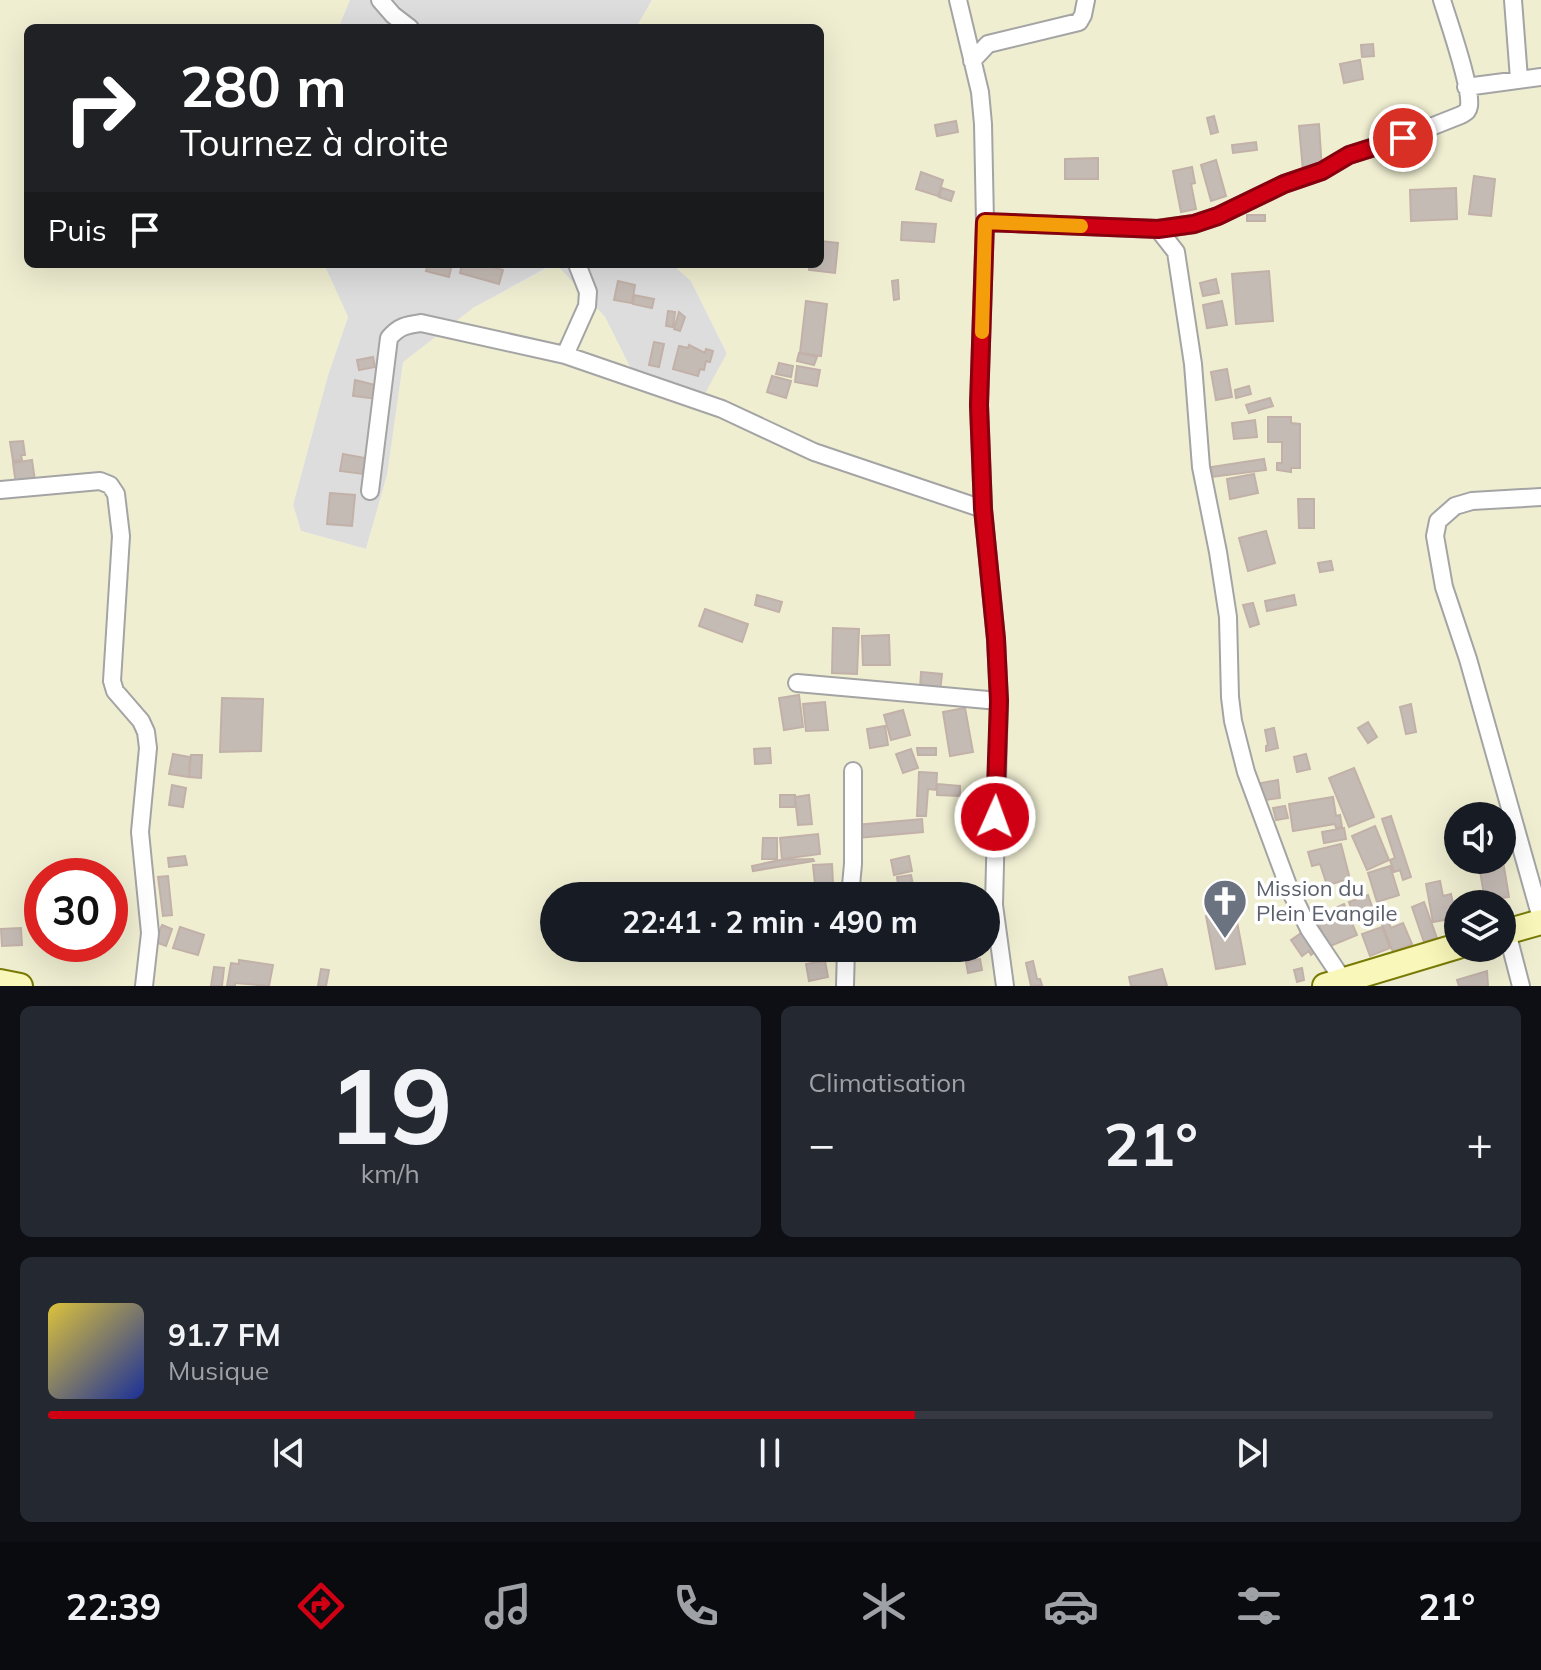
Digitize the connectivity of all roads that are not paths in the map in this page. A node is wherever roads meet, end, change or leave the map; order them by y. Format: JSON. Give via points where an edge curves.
{"nodes":[{"id":1,"x":380,"y":0,"type":"edge"},
{"id":2,"x":958,"y":0,"type":"edge"},
{"id":3,"x":1086,"y":0,"type":"edge"},
{"id":4,"x":1442,"y":0,"type":"edge"},
{"id":5,"x":1513,"y":0,"type":"edge"},
{"id":6,"x":405,"y":24,"type":"edge"},
{"id":7,"x":972,"y":61,"type":"junction"},
{"id":8,"x":1541,"y":77,"type":"edge"},
{"id":9,"x":1519,"y":79,"type":"junction"},
{"id":10,"x":1466,"y":87,"type":"junction"},
{"id":11,"x":985,"y":222,"type":"junction"},
{"id":12,"x":1158,"y":229,"type":"junction"},
{"id":13,"x":579,"y":268,"type":"edge"},
{"id":14,"x":565,"y":355,"type":"junction"},
{"id":15,"x":0,"y":490,"type":"edge"},
{"id":16,"x":370,"y":491,"type":"dead end"},
{"id":17,"x":1541,"y":497,"type":"edge"},
{"id":18,"x":983,"y":509,"type":"junction"},
{"id":19,"x":797,"y":683,"type":"dead end"},
{"id":20,"x":999,"y":701,"type":"junction"},
{"id":21,"x":853,"y":771,"type":"dead end"},
{"id":22,"x":851,"y":882,"type":"edge"},
{"id":23,"x":1541,"y":920,"type":"edge"},
{"id":24,"x":1516,"y":928,"type":"edge"},
{"id":25,"x":1444,"y":950,"type":"edge"},
{"id":26,"x":846,"y":962,"type":"edge"},
{"id":27,"x":1513,"y":962,"type":"edge"},
{"id":28,"x":1334,"y":983,"type":"edge"},
{"id":29,"x":144,"y":986,"type":"edge"},
{"id":30,"x":845,"y":986,"type":"edge"},
{"id":31,"x":1005,"y":986,"type":"edge"},
{"id":32,"x":1521,"y":986,"type":"edge"}],
"edges":[{"from":1,"to":6,"type":"street"},
{"from":2,"to":7,"type":"street"},
{"from":3,"to":7,"type":"street","via":[[1079,22],[988,44]]},
{"from":4,"to":10,"type":"street"},
{"from":5,"to":9,"type":"street"},
{"from":7,"to":11,"type":"street","via":[[983,124]]},
{"from":8,"to":9,"type":"street"},
{"from":9,"to":10,"type":"street"},
{"from":10,"to":12,"type":"street","via":[[1469,104],[1461,115],[1349,155],[1218,216]]},
{"from":11,"to":12,"type":"street"},
{"from":11,"to":18,"type":"street","via":[[979,405]]},
{"from":12,"to":28,"type":"street","via":[[1176,252],[1201,467],[1228,617],[1233,721],[1289,888]]},
{"from":13,"to":14,"type":"street","via":[[588,292],[587,306]]},
{"from":14,"to":16,"type":"street","via":[[421,323],[396,330],[389,338]]},
{"from":14,"to":18,"type":"street","via":[[722,409],[814,452]]},
{"from":15,"to":29,"type":"street","via":[[100,481],[116,494],[121,536],[112,681],[141,721],[148,748],[140,832],[150,933]]},
{"from":17,"to":23,"type":"street","via":[[1455,506],[1438,521],[1435,536],[1444,587]]},
{"from":18,"to":20,"type":"street"},
{"from":19,"to":20,"type":"street"},
{"from":20,"to":31,"type":"street","via":[[994,905]]},
{"from":21,"to":22,"type":"street"},
{"from":23,"to":24,"type":"main road"},
{"from":25,"to":28,"type":"main road"},
{"from":26,"to":30,"type":"street"},
{"from":27,"to":32,"type":"street"}]}
